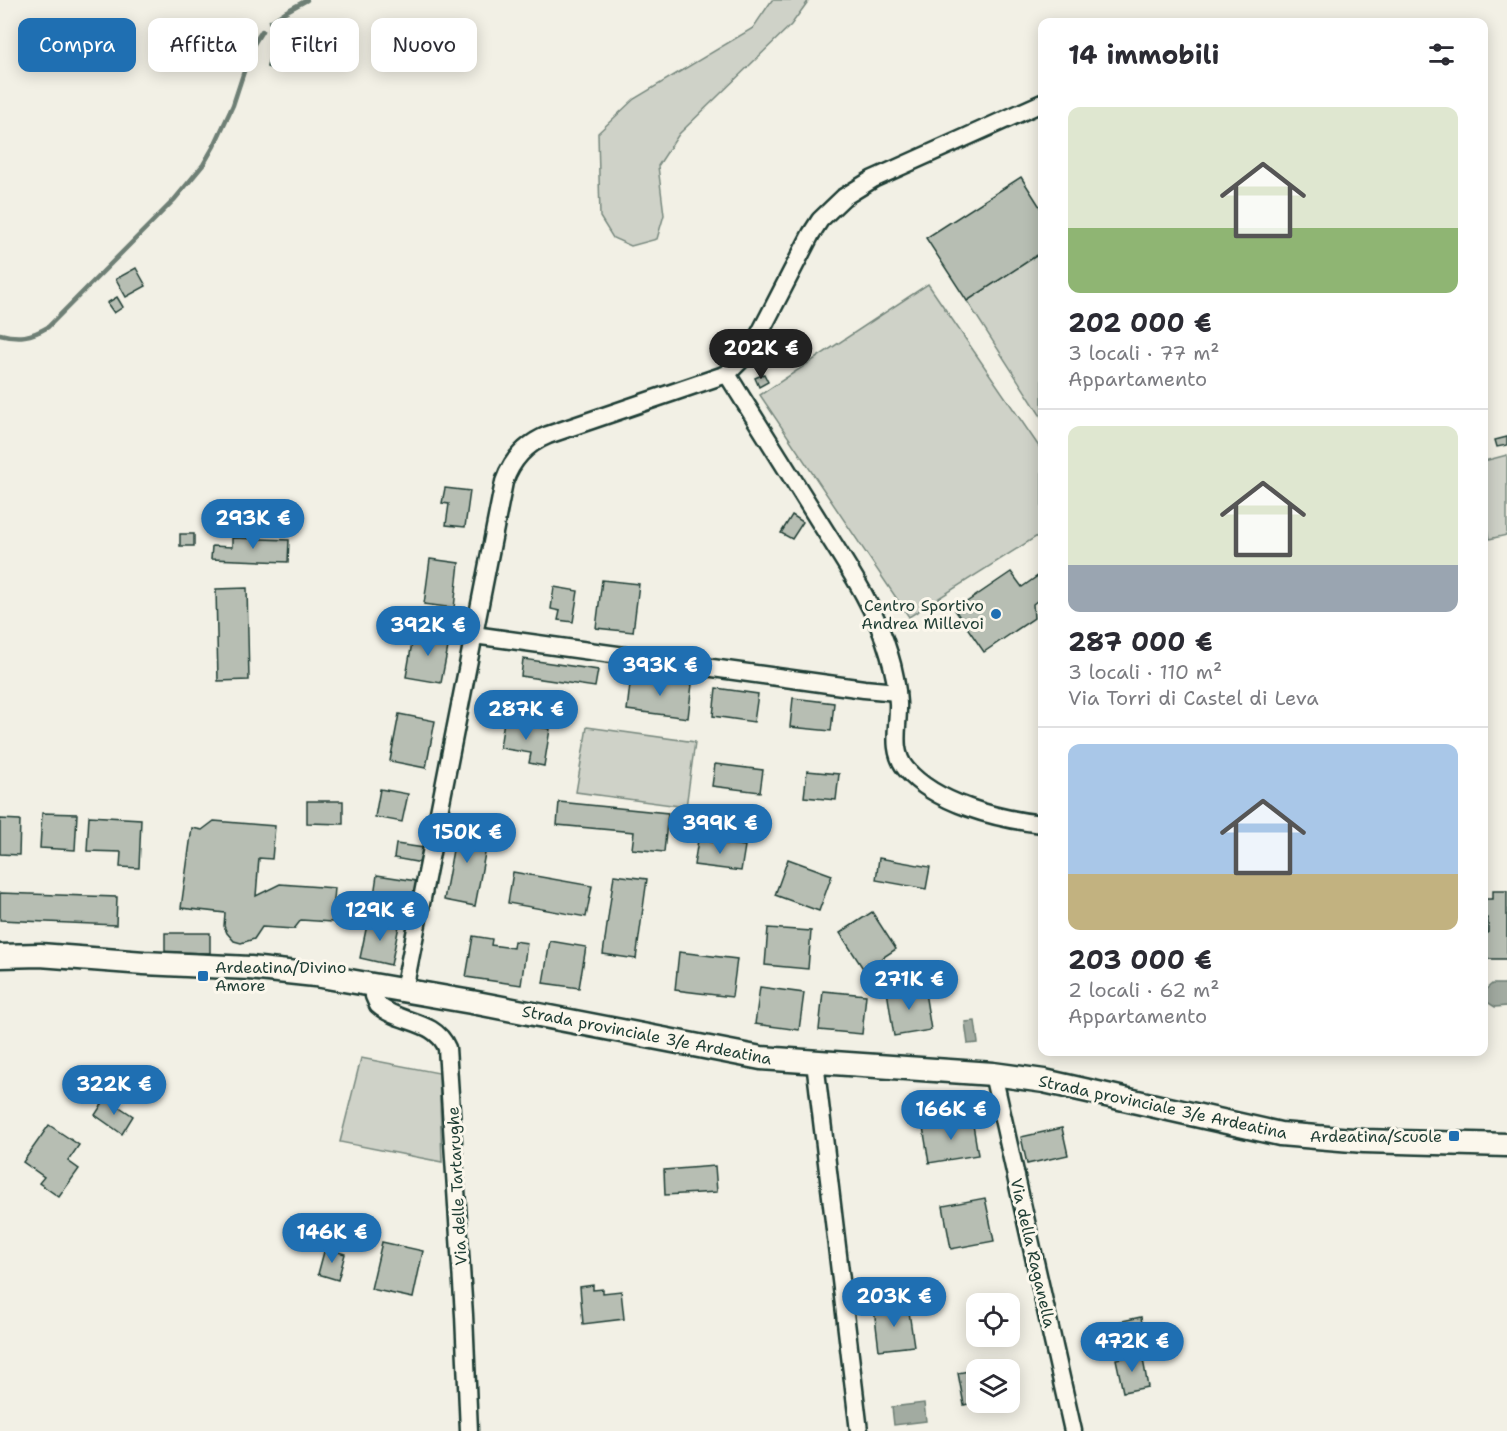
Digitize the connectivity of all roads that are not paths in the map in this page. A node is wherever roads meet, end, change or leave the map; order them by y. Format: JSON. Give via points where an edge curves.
{"nodes":[{"id":1,"x":1038,"y":105,"type":"edge"},
{"id":2,"x":727,"y":374,"type":"junction"},
{"id":3,"x":474,"y":635,"type":"junction"},
{"id":4,"x":897,"y":692,"type":"junction"},
{"id":5,"x":1038,"y":823,"type":"edge"},
{"id":6,"x":0,"y":956,"type":"edge"},
{"id":7,"x":376,"y":984,"type":"junction"},
{"id":8,"x":404,"y":990,"type":"junction"},
{"id":9,"x":815,"y":1062,"type":"junction"},
{"id":10,"x":993,"y":1074,"type":"junction"},
{"id":11,"x":1507,"y":1145,"type":"edge"},
{"id":12,"x":469,"y":1431,"type":"edge"},
{"id":13,"x":859,"y":1431,"type":"edge"},
{"id":14,"x":1074,"y":1431,"type":"edge"}],
"edges":[{"from":1,"to":2,"type":"street","via":[[873,179],[834,204],[811,234],[748,353]]},
{"from":2,"to":3,"type":"street","via":[[539,439],[517,456],[504,482]]},
{"from":2,"to":4,"type":"street","via":[[860,586],[889,652]]},
{"from":3,"to":4,"type":"street"},
{"from":3,"to":8,"type":"street"},
{"from":4,"to":5,"type":"street","via":[[898,755],[914,777],[970,808]]},
{"from":6,"to":7,"type":"main road","name":"Strada provinciale 3/e Ardeatina","via":[[250,968]]},
{"from":7,"to":8,"type":"main road","name":"Strada provinciale 3/e Ardeatina"},
{"from":7,"to":12,"type":"street","name":"Via delle Tartarughe","via":[[375,1001],[381,1008],[429,1028],[447,1048]]},
{"from":8,"to":9,"type":"main road","name":"Strada provinciale 3/e Ardeatina","via":[[713,1051]]},
{"from":9,"to":10,"type":"main road","name":"Strada provinciale 3/e Ardeatina"},
{"from":9,"to":13,"type":"street"},
{"from":10,"to":11,"type":"main road","name":"Strada provinciale 3/e Ardeatina","via":[[1066,1085],[1280,1134]]},
{"from":10,"to":14,"type":"street","name":"Via della Raganella"}]}
